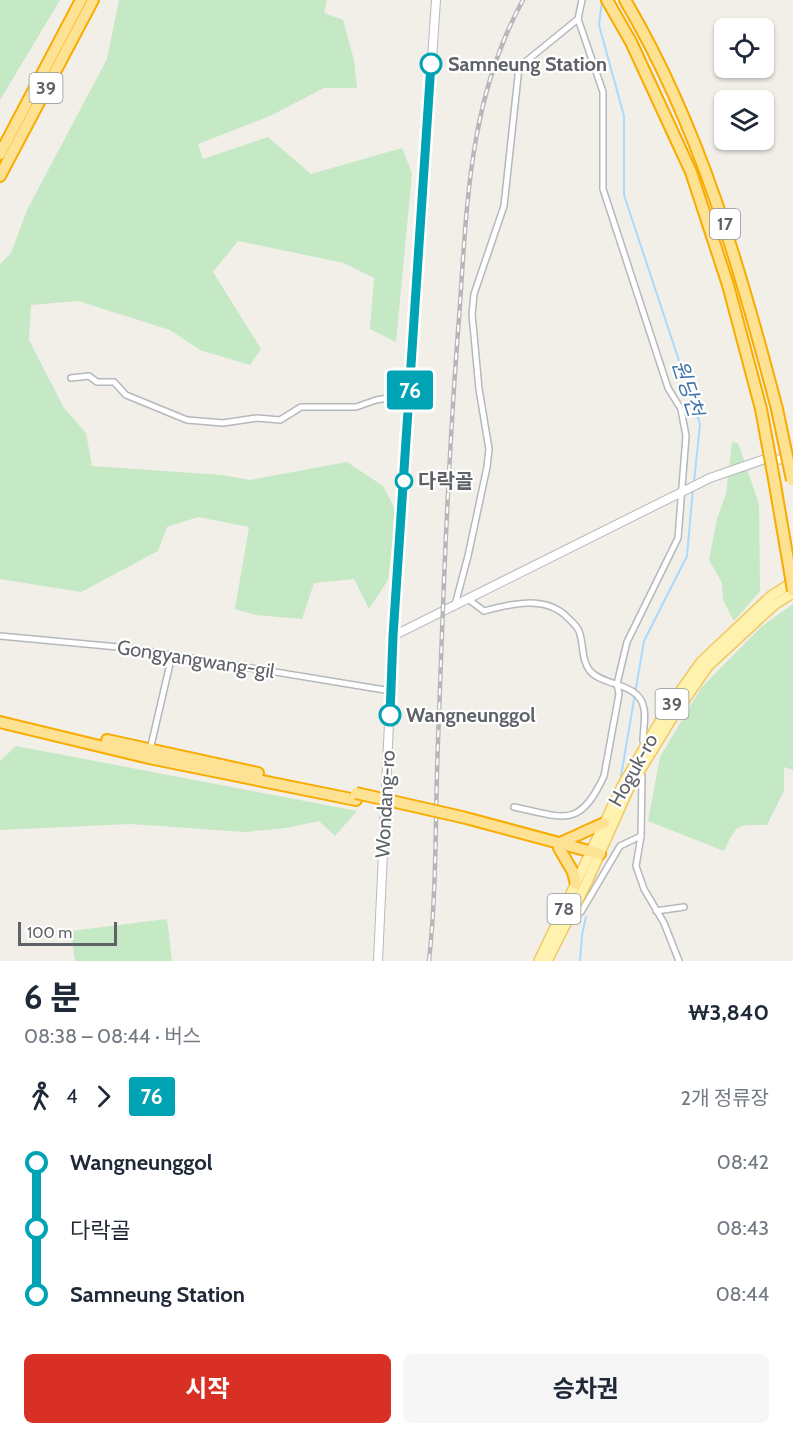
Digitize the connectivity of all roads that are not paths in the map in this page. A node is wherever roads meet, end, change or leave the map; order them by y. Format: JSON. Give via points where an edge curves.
{"nodes":[{"id":1,"x":81,"y":0,"type":"edge"},
{"id":2,"x":93,"y":0,"type":"edge"},
{"id":3,"x":436,"y":0,"type":"edge"},
{"id":4,"x":582,"y":0,"type":"edge"},
{"id":5,"x":607,"y":0,"type":"edge"},
{"id":6,"x":625,"y":0,"type":"edge"},
{"id":7,"x":578,"y":19,"type":"junction"},
{"id":8,"x":0,"y":154,"type":"edge"},
{"id":9,"x":0,"y":176,"type":"edge"},
{"id":10,"x":71,"y":378,"type":"dead end"},
{"id":11,"x":410,"y":394,"type":"junction"},
{"id":12,"x":793,"y":460,"type":"edge"},
{"id":13,"x":792,"y":483,"type":"edge"},
{"id":14,"x":683,"y":492,"type":"junction"},
{"id":15,"x":792,"y":577,"type":"edge"},
{"id":16,"x":793,"y":592,"type":"edge"},
{"id":17,"x":468,"y":598,"type":"junction"},
{"id":18,"x":455,"y":605,"type":"junction"},
{"id":19,"x":0,"y":636,"type":"edge"},
{"id":20,"x":393,"y":636,"type":"junction"},
{"id":21,"x":172,"y":655,"type":"junction"},
{"id":22,"x":617,"y":684,"type":"junction"},
{"id":23,"x":391,"y":691,"type":"junction"},
{"id":24,"x":0,"y":717,"type":"edge"},
{"id":25,"x":0,"y":722,"type":"edge"},
{"id":26,"x":643,"y":741,"type":"dead end"},
{"id":27,"x":150,"y":754,"type":"junction"},
{"id":28,"x":642,"y":776,"type":"dead end"},
{"id":29,"x":514,"y":807,"type":"dead end"},
{"id":30,"x":604,"y":823,"type":"junction"},
{"id":31,"x":641,"y":836,"type":"junction"},
{"id":32,"x":559,"y":845,"type":"junction"},
{"id":33,"x":595,"y":855,"type":"junction"},
{"id":34,"x":576,"y":884,"type":"junction"},
{"id":35,"x":684,"y":907,"type":"dead end"},
{"id":36,"x":656,"y":911,"type":"junction"},
{"id":37,"x":571,"y":914,"type":"junction"},
{"id":38,"x":378,"y":961,"type":"edge"},
{"id":39,"x":538,"y":961,"type":"edge"},
{"id":40,"x":548,"y":961,"type":"edge"},
{"id":41,"x":679,"y":961,"type":"edge"}],
"edges":[{"from":1,"to":8,"type":"highway","number":"39"},
{"from":2,"to":9,"type":"highway","number":"39"},
{"from":3,"to":11,"type":"main road","name":"Wondang-ro"},
{"from":4,"to":7,"type":"street"},
{"from":5,"to":15,"type":"highway","number":"17","bridge":true,"via":[[631,42],[702,203],[760,409]]},
{"from":6,"to":13,"type":"highway","number":"17","bridge":true,"via":[[692,138],[727,230],[777,410]]},
{"from":7,"to":14,"type":"street","via":[[603,92],[603,189],[668,388],[681,409],[686,436]]},
{"from":7,"to":18,"type":"street","via":[[519,67],[504,206],[474,294],[472,314],[479,389],[489,449]]},
{"from":10,"to":11,"type":"street","via":[[89,376],[114,382],[126,395],[187,420],[223,423],[257,418],[280,420],[301,406],[356,407]]},
{"from":11,"to":20,"type":"main road","name":"Wondang-ro"},
{"from":12,"to":14,"type":"main road","via":[[765,459]]},
{"from":14,"to":17,"type":"main road"},
{"from":14,"to":22,"type":"street","via":[[678,538],[627,642]]},
{"from":15,"to":16,"type":"highway","number":"17","bridge":true},
{"from":15,"to":30,"type":"main road","name":"Hoguk-ro","number":"39","via":[[701,662],[665,713]]},
{"from":16,"to":33,"type":"main road","name":"Hoguk-ro","number":"39","via":[[708,666],[628,790]]},
{"from":17,"to":18,"type":"main road"},
{"from":17,"to":22,"type":"street","via":[[484,611],[524,603],[544,604],[561,611],[579,631],[586,665],[592,673]]},
{"from":18,"to":20,"type":"main road"},
{"from":19,"to":21,"type":"street","name":"Gongyangwang-gil"},
{"from":20,"to":23,"type":"main road","name":"Wondang-ro"},
{"from":21,"to":23,"type":"street","name":"Gongyangwang-gil"},
{"from":21,"to":27,"type":"street"},
{"from":22,"to":26,"type":"street","via":[[642,700]]},
{"from":22,"to":29,"type":"street","via":[[620,694],[604,776],[586,807],[564,818]]},
{"from":23,"to":38,"type":"main road","name":"Wondang-ro"},
{"from":24,"to":27,"type":"highway"},
{"from":25,"to":27,"type":"highway"},
{"from":27,"to":32,"type":"highway","via":[[462,820]]},
{"from":28,"to":31,"type":"street"},
{"from":30,"to":32,"type":"highway"},
{"from":30,"to":33,"type":"main road","name":"Hoguk-ro","number":"39"},
{"from":31,"to":36,"type":"street","via":[[636,866]]},
{"from":31,"to":37,"type":"street","via":[[620,846],[581,912]]},
{"from":32,"to":33,"type":"highway"},
{"from":32,"to":34,"type":"highway"},
{"from":33,"to":34,"type":"main road","name":"Hoguk-ro","number":"78"},
{"from":33,"to":37,"type":"main road","name":"Hoguk-ro","number":"78"},
{"from":34,"to":39,"type":"main road","name":"Hoguk-ro","number":"78"},
{"from":35,"to":36,"type":"street"},
{"from":36,"to":41,"type":"street"},
{"from":37,"to":40,"type":"main road","name":"Hoguk-ro","number":"78"}]}
